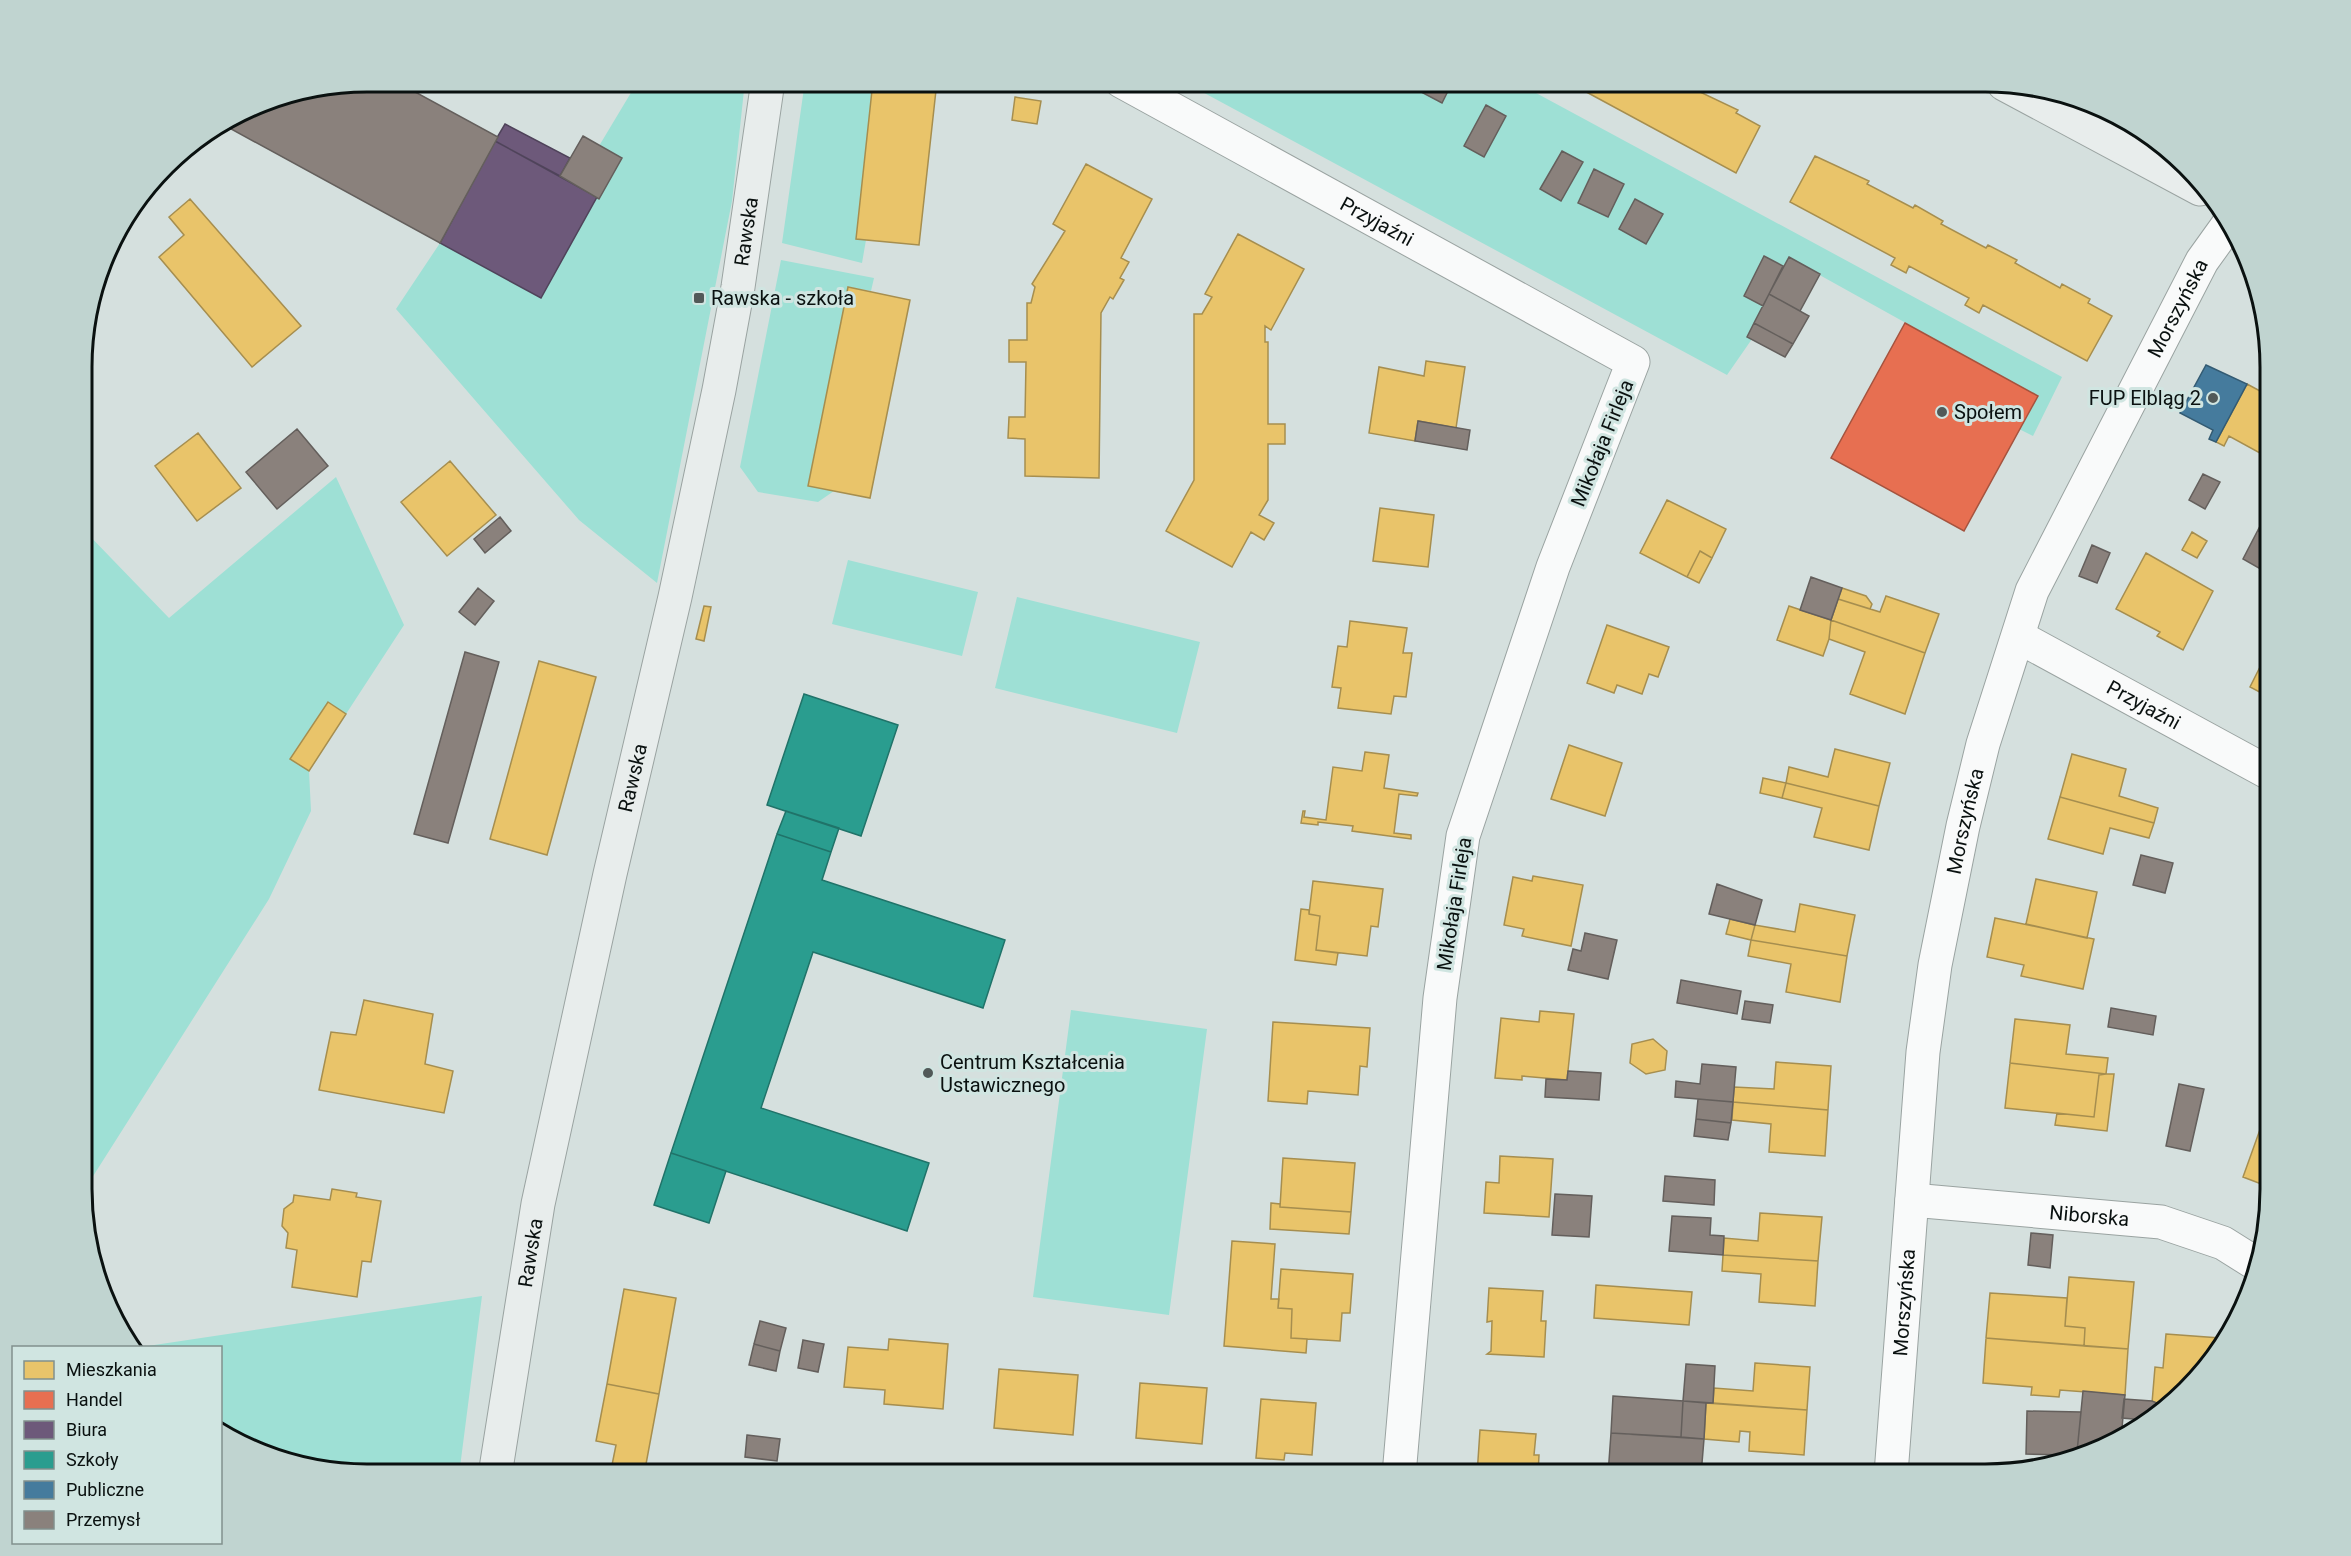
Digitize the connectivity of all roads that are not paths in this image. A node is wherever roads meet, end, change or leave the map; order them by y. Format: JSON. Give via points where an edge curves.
{"nodes":[{"id":1,"x":767,"y":92,"type":"edge"},
{"id":2,"x":1141,"y":92,"type":"edge"},
{"id":3,"x":2023,"y":94,"type":"edge"},
{"id":4,"x":2190,"y":183,"type":"edge"},
{"id":5,"x":2224,"y":231,"type":"edge"},
{"id":6,"x":1633,"y":362,"type":"joint"},
{"id":7,"x":2019,"y":637,"type":"junction"},
{"id":8,"x":2260,"y":768,"type":"edge"},
{"id":9,"x":1912,"y":1200,"type":"junction"},
{"id":10,"x":2250,"y":1260,"type":"edge"},
{"id":11,"x":497,"y":1464,"type":"edge"},
{"id":12,"x":1400,"y":1464,"type":"edge"},
{"id":13,"x":1891,"y":1464,"type":"edge"}],
"edges":[{"from":1,"to":11,"type":"street","name":"Rawska","via":[[721,378],[538,1204]]},
{"from":2,"to":6,"type":"street","name":"Przyjaźni"},
{"from":3,"to":4,"type":"street"},
{"from":5,"to":7,"type":"street","name":"Morszyńska","via":[[2202,261],[2032,591]]},
{"from":6,"to":12,"type":"street","name":"Mikołaja Firleja","via":[[1553,567],[1463,836],[1440,998]]},
{"from":7,"to":8,"type":"street","name":"Przyjaźni"},
{"from":7,"to":9,"type":"street","name":"Morszyńska","via":[[1983,744],[1935,965],[1923,1052]]},
{"from":9,"to":10,"type":"street","name":"Niborska","via":[[2161,1222],[2223,1243]]},
{"from":9,"to":13,"type":"street","name":"Morszyńska"}]}
